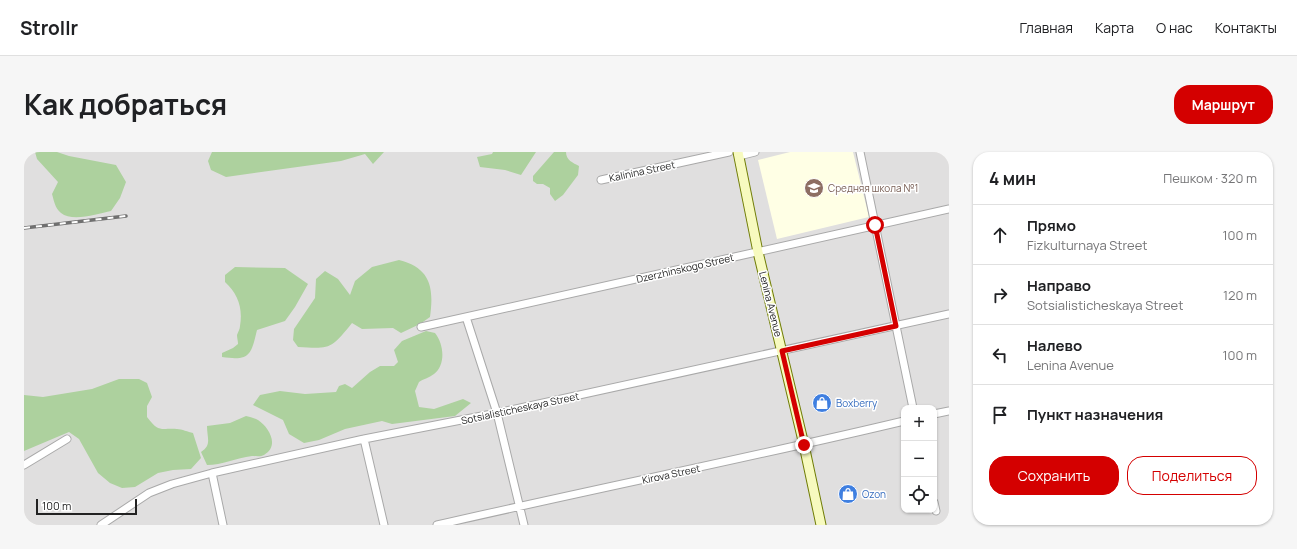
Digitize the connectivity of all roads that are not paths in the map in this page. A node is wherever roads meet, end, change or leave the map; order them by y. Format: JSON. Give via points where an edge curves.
{"nodes":[{"id":1,"x":729,"y":152,"type":"edge"},
{"id":2,"x":755,"y":152,"type":"edge"},
{"id":3,"x":860,"y":152,"type":"edge"},
{"id":4,"x":738,"y":154,"type":"edge"},
{"id":5,"x":601,"y":180,"type":"dead end"},
{"id":6,"x":949,"y":209,"type":"edge"},
{"id":7,"x":875,"y":225,"type":"junction"},
{"id":8,"x":758,"y":252,"type":"junction"},
{"id":9,"x":949,"y":314,"type":"edge"},
{"id":10,"x":466,"y":317,"type":"junction"},
{"id":11,"x":896,"y":326,"type":"junction"},
{"id":12,"x":421,"y":327,"type":"dead end"},
{"id":13,"x":782,"y":351,"type":"junction"},
{"id":14,"x":912,"y":405,"type":"edge"},
{"id":15,"x":949,"y":411,"type":"edge"},
{"id":16,"x":497,"y":413,"type":"junction"},
{"id":17,"x":937,"y":413,"type":"edge"},
{"id":18,"x":901,"y":422,"type":"edge"},
{"id":19,"x":67,"y":439,"type":"dead end"},
{"id":20,"x":364,"y":439,"type":"junction"},
{"id":21,"x":804,"y":445,"type":"junction"},
{"id":22,"x":24,"y":465,"type":"edge"},
{"id":23,"x":212,"y":473,"type":"junction"},
{"id":24,"x":519,"y":506,"type":"junction"},
{"id":25,"x":101,"y":525,"type":"edge"},
{"id":26,"x":223,"y":525,"type":"edge"},
{"id":27,"x":384,"y":525,"type":"edge"},
{"id":28,"x":438,"y":525,"type":"edge"},
{"id":29,"x":524,"y":525,"type":"edge"},
{"id":30,"x":821,"y":525,"type":"edge"}],
"edges":[{"from":1,"to":5,"type":"street","name":"Kalinina Street"},
{"from":2,"to":4,"type":"street"},
{"from":3,"to":7,"type":"street"},
{"from":4,"to":8,"type":"main road","name":"Lenina Avenue"},
{"from":6,"to":7,"type":"street","name":"Dzerzhinskogo Street"},
{"from":7,"to":8,"type":"street","name":"Dzerzhinskogo Street"},
{"from":7,"to":11,"type":"street"},
{"from":8,"to":10,"type":"street","name":"Dzerzhinskogo Street"},
{"from":8,"to":13,"type":"main road","name":"Lenina Avenue"},
{"from":9,"to":11,"type":"street","name":"Sotsialisticheskaya Street"},
{"from":10,"to":12,"type":"street","name":"Dzerzhinskogo Street"},
{"from":10,"to":16,"type":"street"},
{"from":11,"to":13,"type":"street","name":"Sotsialisticheskaya Street"},
{"from":11,"to":14,"type":"street"},
{"from":13,"to":16,"type":"street","name":"Sotsialisticheskaya Street"},
{"from":13,"to":21,"type":"main road","name":"Lenina Avenue"},
{"from":15,"to":17,"type":"street"},
{"from":16,"to":20,"type":"street","name":"Sotsialisticheskaya Street"},
{"from":16,"to":24,"type":"street"},
{"from":18,"to":21,"type":"street","name":"Kirova Street"},
{"from":19,"to":22,"type":"street"},
{"from":20,"to":23,"type":"street","name":"Sotsialisticheskaya Street"},
{"from":20,"to":27,"type":"street"},
{"from":21,"to":24,"type":"street","name":"Kirova Street"},
{"from":21,"to":30,"type":"main road","name":"Lenina Avenue"},
{"from":23,"to":25,"type":"street","name":"Sotsialisticheskaya Street","via":[[149,493]]},
{"from":23,"to":26,"type":"street"},
{"from":24,"to":28,"type":"street","name":"Kirova Street"},
{"from":24,"to":29,"type":"street"}]}
